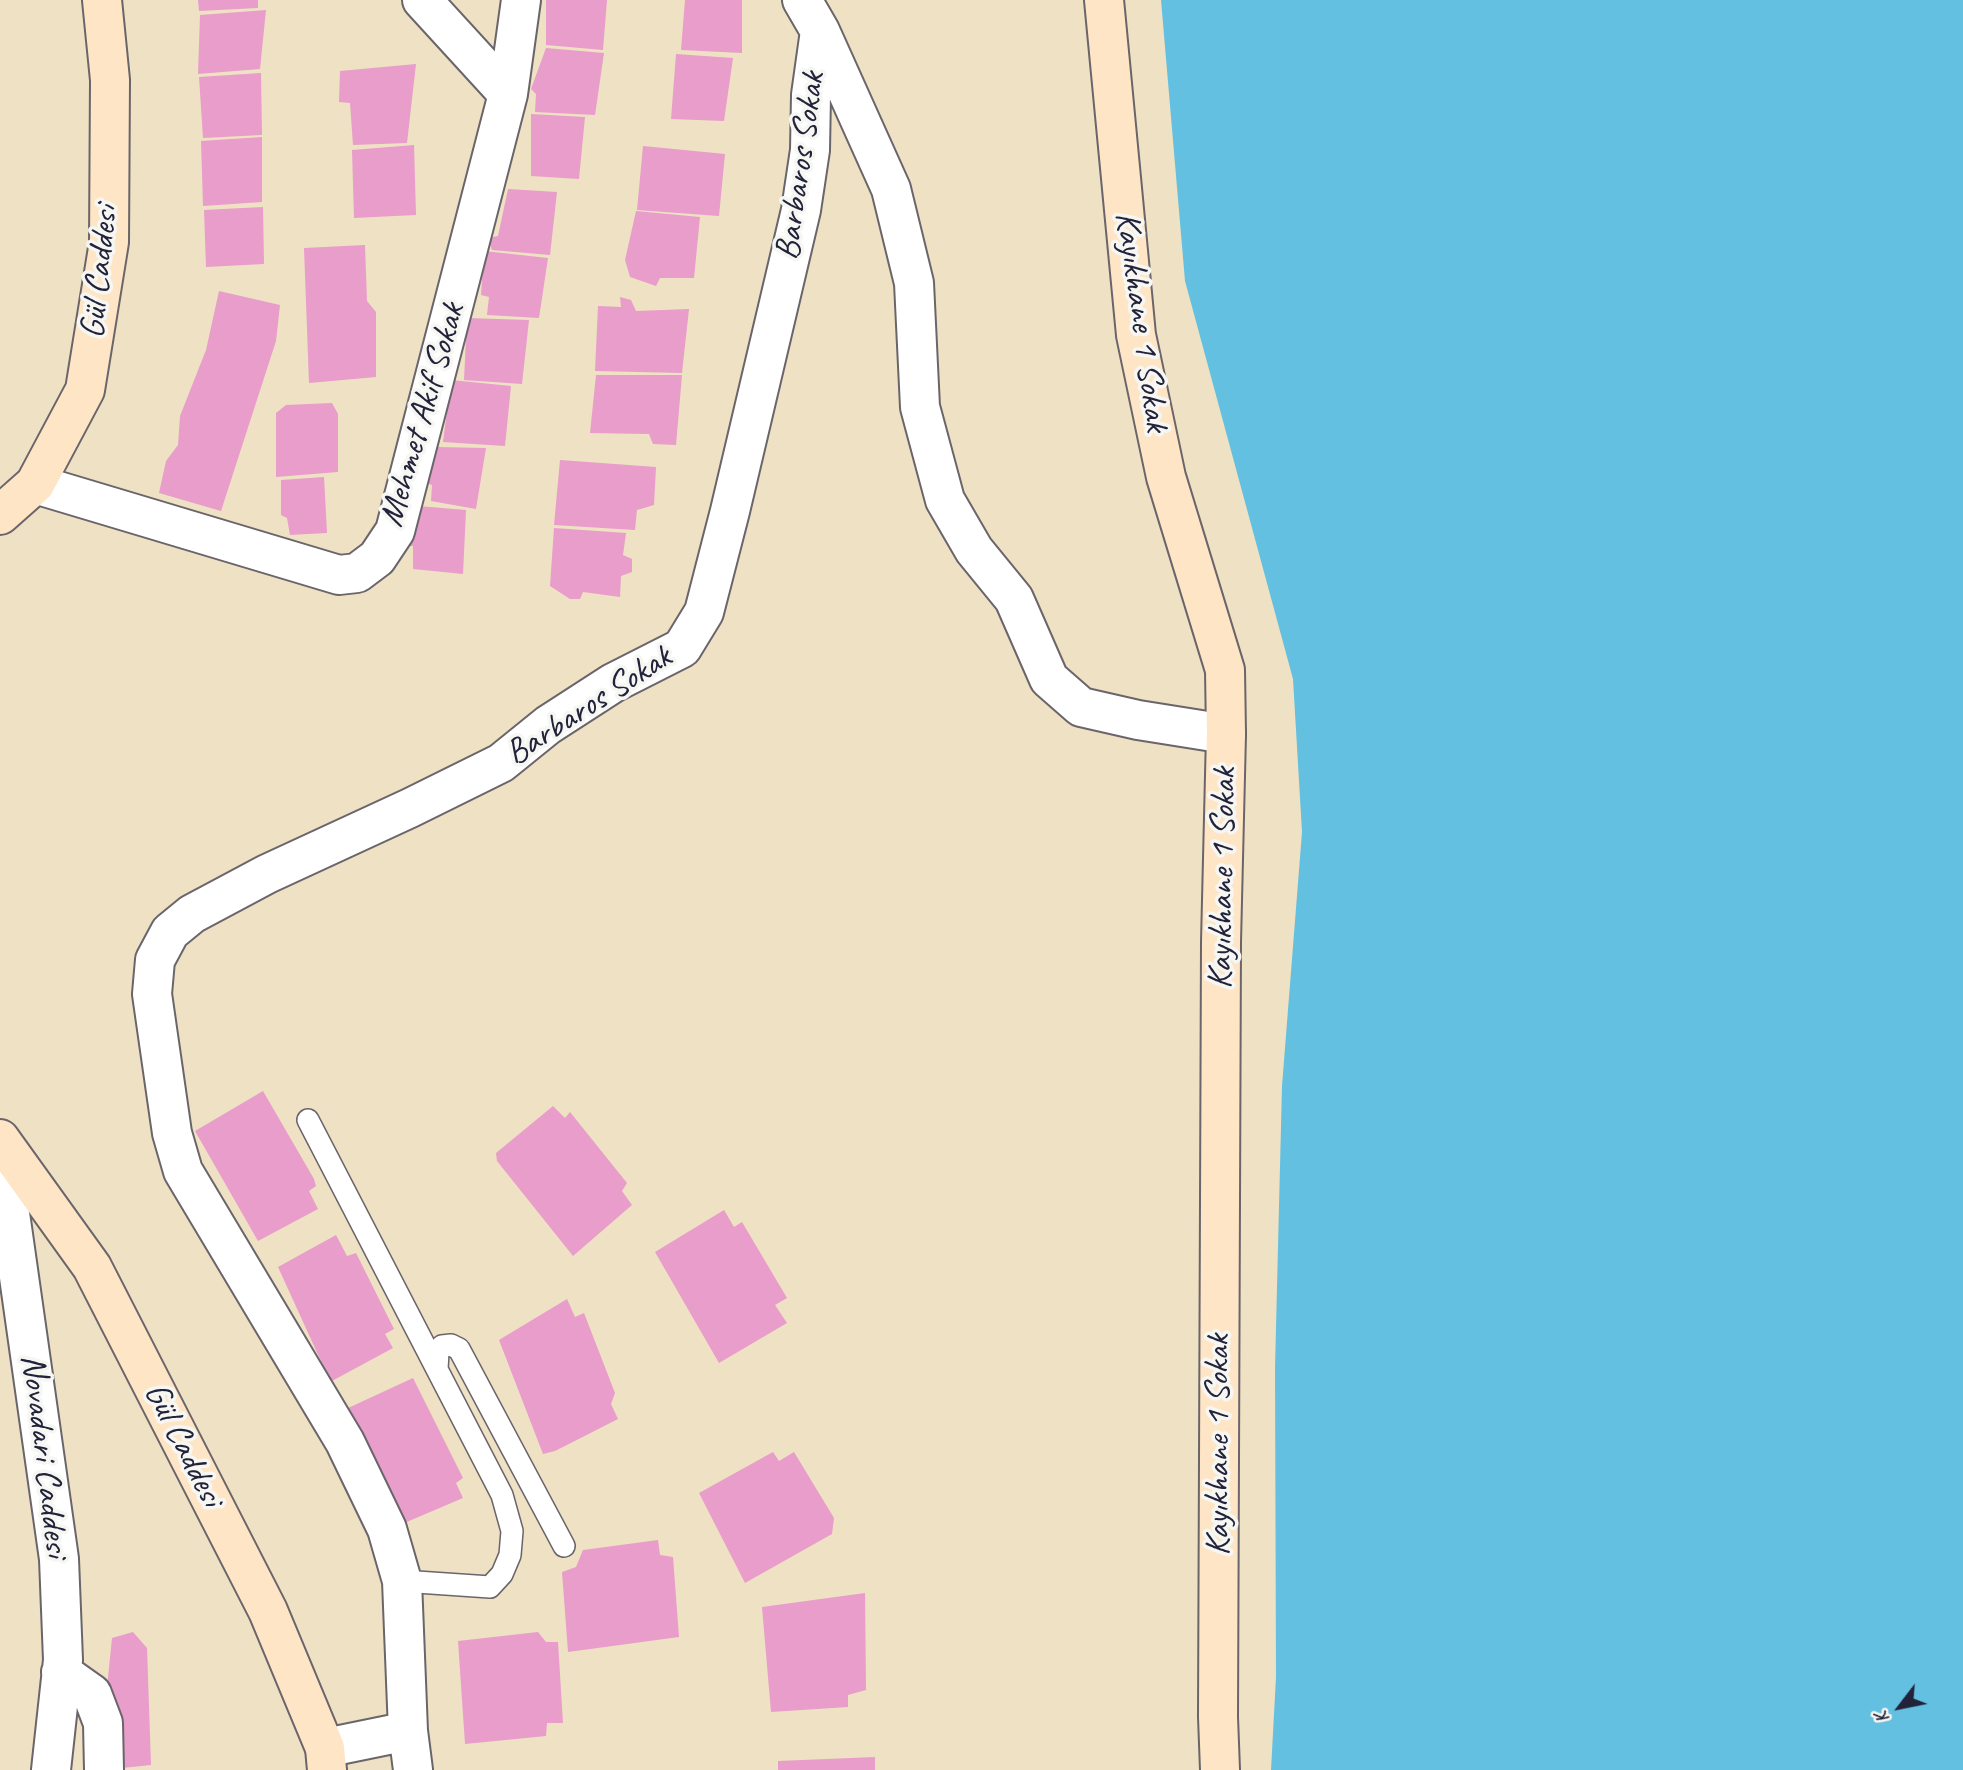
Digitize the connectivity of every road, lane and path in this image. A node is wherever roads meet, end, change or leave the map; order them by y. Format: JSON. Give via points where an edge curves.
{"nodes":[{"id":1,"x":102,"y":0,"type":"edge"},
{"id":2,"x":422,"y":0,"type":"edge"},
{"id":3,"x":522,"y":0,"type":"edge"},
{"id":4,"x":1104,"y":0,"type":"edge"},
{"id":5,"x":811,"y":15,"type":"edge"},
{"id":6,"x":509,"y":94,"type":"junction"},
{"id":7,"x":35,"y":484,"type":"junction"},
{"id":8,"x":0,"y":515,"type":"edge"},
{"id":9,"x":1226,"y":734,"type":"junction"},
{"id":10,"x":308,"y":1120,"type":"dead end"},
{"id":11,"x":0,"y":1141,"type":"edge"},
{"id":12,"x":437,"y":1369,"type":"junction"},
{"id":13,"x":564,"y":1546,"type":"dead end"},
{"id":14,"x":402,"y":1581,"type":"junction"},
{"id":15,"x":61,"y":1672,"type":"junction"},
{"id":16,"x":408,"y":1731,"type":"junction"},
{"id":17,"x":326,"y":1759,"type":"edge"},
{"id":18,"x":51,"y":1770,"type":"edge"},
{"id":19,"x":104,"y":1770,"type":"edge"},
{"id":20,"x":413,"y":1770,"type":"edge"},
{"id":21,"x":1220,"y":1770,"type":"edge"}],
"edges":[{"from":1,"to":7,"type":"street","name":"Gül Caddesi","via":[[110,80],[109,242],[85,390]]},
{"from":2,"to":6,"type":"street"},
{"from":3,"to":6,"type":"street","name":"Mehmet Akif Sokak"},
{"from":4,"to":9,"type":"street","name":"Kayıkhane 1 Sokak","via":[[1136,335],[1166,477],[1225,670]]},
{"from":5,"to":9,"type":"street","via":[[891,189],[914,283],[920,407],[945,500],[974,550],[1014,599],[1049,679],[1081,707]]},
{"from":5,"to":14,"type":"street","name":"Barbaros Sokak","via":[[810,150],[801,210],[704,612],[682,648],[613,683],[548,725],[501,763],[192,914],[170,932],[155,960],[152,994],[172,1133],[183,1171],[345,1442],[387,1529]]},
{"from":6,"to":7,"type":"street","name":"Mehmet Akif Sokak","via":[[395,531],[377,558],[357,573],[339,575]]},
{"from":7,"to":8,"type":"street","name":"Gül Caddesi"},
{"from":9,"to":21,"type":"street","name":"Kayıkhane 1 Sokak","via":[[1221,956]]},
{"from":10,"to":12,"type":"lane"},
{"from":11,"to":15,"type":"street","name":"Novadari Caddesi","via":[[59,1559]]},
{"from":11,"to":17,"type":"street","name":"Gül Caddesi","via":[[92,1267],[268,1611]]},
{"from":12,"to":13,"type":"lane","via":[[442,1346],[459,1349]]},
{"from":12,"to":14,"type":"lane","via":[[502,1495],[512,1531],[510,1555],[502,1574],[489,1587]]},
{"from":14,"to":16,"type":"street","name":"Barbaros Sokak"},
{"from":15,"to":18,"type":"street","name":"Novadari Caddesi"},
{"from":15,"to":19,"type":"street","via":[[92,1694],[103,1723]]},
{"from":16,"to":17,"type":"street"},
{"from":16,"to":20,"type":"street","name":"Barbaros Sokak"}]}
